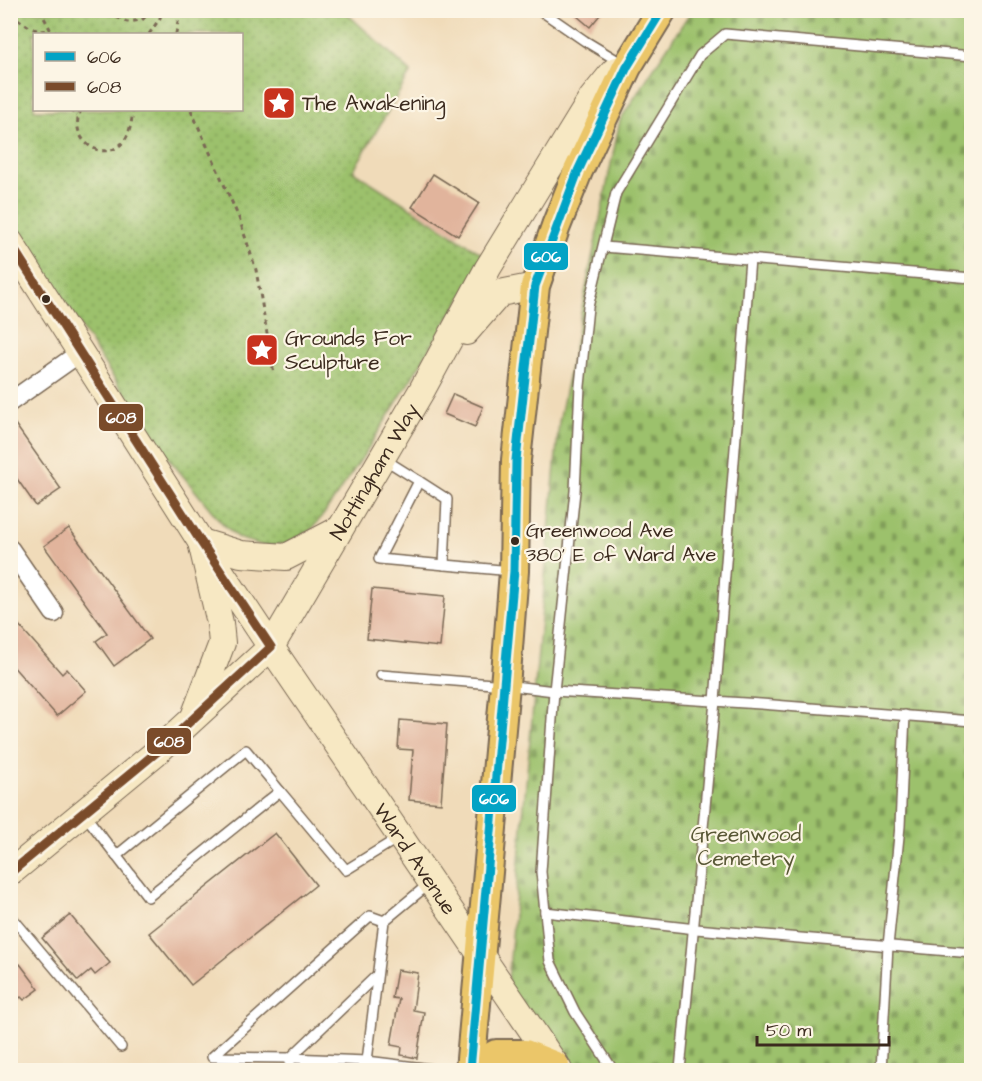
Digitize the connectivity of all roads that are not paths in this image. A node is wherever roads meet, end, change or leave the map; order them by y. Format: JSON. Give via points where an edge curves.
{"nodes":[{"id":1,"x":540,"y":10,"type":"edge"},
{"id":2,"x":662,"y":10,"type":"edge"},
{"id":3,"x":972,"y":56,"type":"edge"},
{"id":4,"x":627,"y":67,"type":"junction"},
{"id":5,"x":10,"y":242,"type":"edge"},
{"id":6,"x":604,"y":247,"type":"junction"},
{"id":7,"x":750,"y":259,"type":"junction"},
{"id":8,"x":972,"y":278,"type":"edge"},
{"id":9,"x":535,"y":286,"type":"junction"},
{"id":10,"x":81,"y":352,"type":"junction"},
{"id":11,"x":422,"y":390,"type":"junction"},
{"id":12,"x":10,"y":402,"type":"edge"},
{"id":13,"x":382,"y":458,"type":"junction"},
{"id":14,"x":419,"y":481,"type":"junction"},
{"id":15,"x":341,"y":529,"type":"junction"},
{"id":16,"x":201,"y":542,"type":"junction"},
{"id":17,"x":10,"y":549,"type":"edge"},
{"id":18,"x":444,"y":565,"type":"junction"},
{"id":19,"x":514,"y":571,"type":"junction"},
{"id":20,"x":54,"y":613,"type":"dead end"},
{"id":21,"x":271,"y":647,"type":"junction"},
{"id":22,"x":381,"y":675,"type":"dead end"},
{"id":23,"x":505,"y":685,"type":"junction"},
{"id":24,"x":554,"y":691,"type":"junction"},
{"id":25,"x":715,"y":701,"type":"junction"},
{"id":26,"x":905,"y":716,"type":"junction"},
{"id":27,"x":194,"y":718,"type":"junction"},
{"id":28,"x":972,"y":721,"type":"edge"},
{"id":29,"x":280,"y":791,"type":"junction"},
{"id":30,"x":83,"y":813,"type":"junction"},
{"id":31,"x":400,"y":837,"type":"junction"},
{"id":32,"x":116,"y":855,"type":"junction"},
{"id":33,"x":10,"y":873,"type":"edge"},
{"id":34,"x":430,"y":883,"type":"junction"},
{"id":35,"x":545,"y":912,"type":"junction"},
{"id":36,"x":10,"y":915,"type":"edge"},
{"id":37,"x":384,"y":921,"type":"junction"},
{"id":38,"x":695,"y":929,"type":"junction"},
{"id":39,"x":888,"y":946,"type":"junction"},
{"id":40,"x":972,"y":953,"type":"edge"},
{"id":41,"x":481,"y":958,"type":"junction"},
{"id":42,"x":377,"y":975,"type":"junction"},
{"id":43,"x":121,"y":1047,"type":"dead end"},
{"id":44,"x":291,"y":1058,"type":"junction"},
{"id":45,"x":367,"y":1061,"type":"junction"},
{"id":46,"x":557,"y":1068,"type":"edge"},
{"id":47,"x":290,"y":1071,"type":"edge"},
{"id":48,"x":440,"y":1071,"type":"edge"},
{"id":49,"x":472,"y":1071,"type":"edge"},
{"id":50,"x":613,"y":1071,"type":"edge"},
{"id":51,"x":680,"y":1071,"type":"edge"},
{"id":52,"x":881,"y":1071,"type":"edge"}],
"edges":[{"from":1,"to":4,"type":"lane"},
{"from":2,"to":4,"type":"main road","name":"Nottingham Way"},
{"from":3,"to":6,"type":"lane","via":[[725,34],[700,55],[616,193]]},
{"from":4,"to":9,"type":"main road","via":[[578,171]]},
{"from":4,"to":11,"type":"street","name":"Nottingham Way","via":[[614,71],[592,98],[488,268]]},
{"from":5,"to":10,"type":"street","name":"Ward Avenue"},
{"from":6,"to":7,"type":"lane"},
{"from":6,"to":24,"type":"lane","via":[[588,307],[575,491]]},
{"from":7,"to":8,"type":"lane"},
{"from":7,"to":25,"type":"lane"},
{"from":9,"to":11,"type":"street","via":[[500,293]]},
{"from":9,"to":19,"type":"main road","via":[[516,460]]},
{"from":10,"to":12,"type":"street"},
{"from":10,"to":16,"type":"street","name":"Ward Avenue"},
{"from":11,"to":13,"type":"street","name":"Nottingham Way"},
{"from":13,"to":14,"type":"lane"},
{"from":13,"to":15,"type":"street","name":"Nottingham Way"},
{"from":14,"to":18,"type":"lane","via":[[447,499]]},
{"from":14,"to":18,"type":"lane","via":[[379,559]]},
{"from":15,"to":16,"type":"street","via":[[286,557],[241,554]]},
{"from":15,"to":21,"type":"street","name":"Nottingham Way"},
{"from":16,"to":21,"type":"street","name":"Ward Avenue"},
{"from":16,"to":27,"type":"street","via":[[222,643]]},
{"from":17,"to":20,"type":"street"},
{"from":18,"to":19,"type":"lane"},
{"from":19,"to":23,"type":"main road"},
{"from":21,"to":27,"type":"street","name":"Nottingham Way"},
{"from":21,"to":31,"type":"street","name":"Ward Avenue"},
{"from":22,"to":23,"type":"lane"},
{"from":23,"to":24,"type":"lane"},
{"from":23,"to":41,"type":"main road"},
{"from":24,"to":25,"type":"lane"},
{"from":24,"to":35,"type":"lane","via":[[542,872]]},
{"from":25,"to":26,"type":"lane"},
{"from":25,"to":38,"type":"lane"},
{"from":26,"to":28,"type":"lane"},
{"from":26,"to":39,"type":"lane","via":[[900,826]]},
{"from":27,"to":30,"type":"street","name":"Nottingham Way"},
{"from":29,"to":31,"type":"lane","via":[[346,870]]},
{"from":29,"to":32,"type":"lane","via":[[246,750]]},
{"from":29,"to":32,"type":"lane","via":[[148,897]]},
{"from":30,"to":32,"type":"lane"},
{"from":30,"to":33,"type":"street","name":"Nottingham Way"},
{"from":31,"to":34,"type":"street","name":"Ward Avenue"},
{"from":34,"to":37,"type":"lane"},
{"from":34,"to":41,"type":"street","name":"Ward Avenue"},
{"from":35,"to":38,"type":"lane"},
{"from":35,"to":50,"type":"lane","via":[[550,961],[575,1012]]},
{"from":36,"to":43,"type":"lane"},
{"from":37,"to":42,"type":"lane"},
{"from":37,"to":44,"type":"lane","via":[[370,916],[212,1057]]},
{"from":38,"to":39,"type":"lane"},
{"from":38,"to":51,"type":"lane"},
{"from":39,"to":40,"type":"lane"},
{"from":39,"to":52,"type":"lane"},
{"from":41,"to":46,"type":"street","name":"Ward Avenue"},
{"from":41,"to":49,"type":"main road"},
{"from":42,"to":44,"type":"lane"},
{"from":42,"to":45,"type":"lane"},
{"from":44,"to":45,"type":"lane"},
{"from":44,"to":47,"type":"lane"},
{"from":45,"to":48,"type":"lane"},
{"from":46,"to":49,"type":"main road","via":[[525,1054],[496,1054]]}]}
